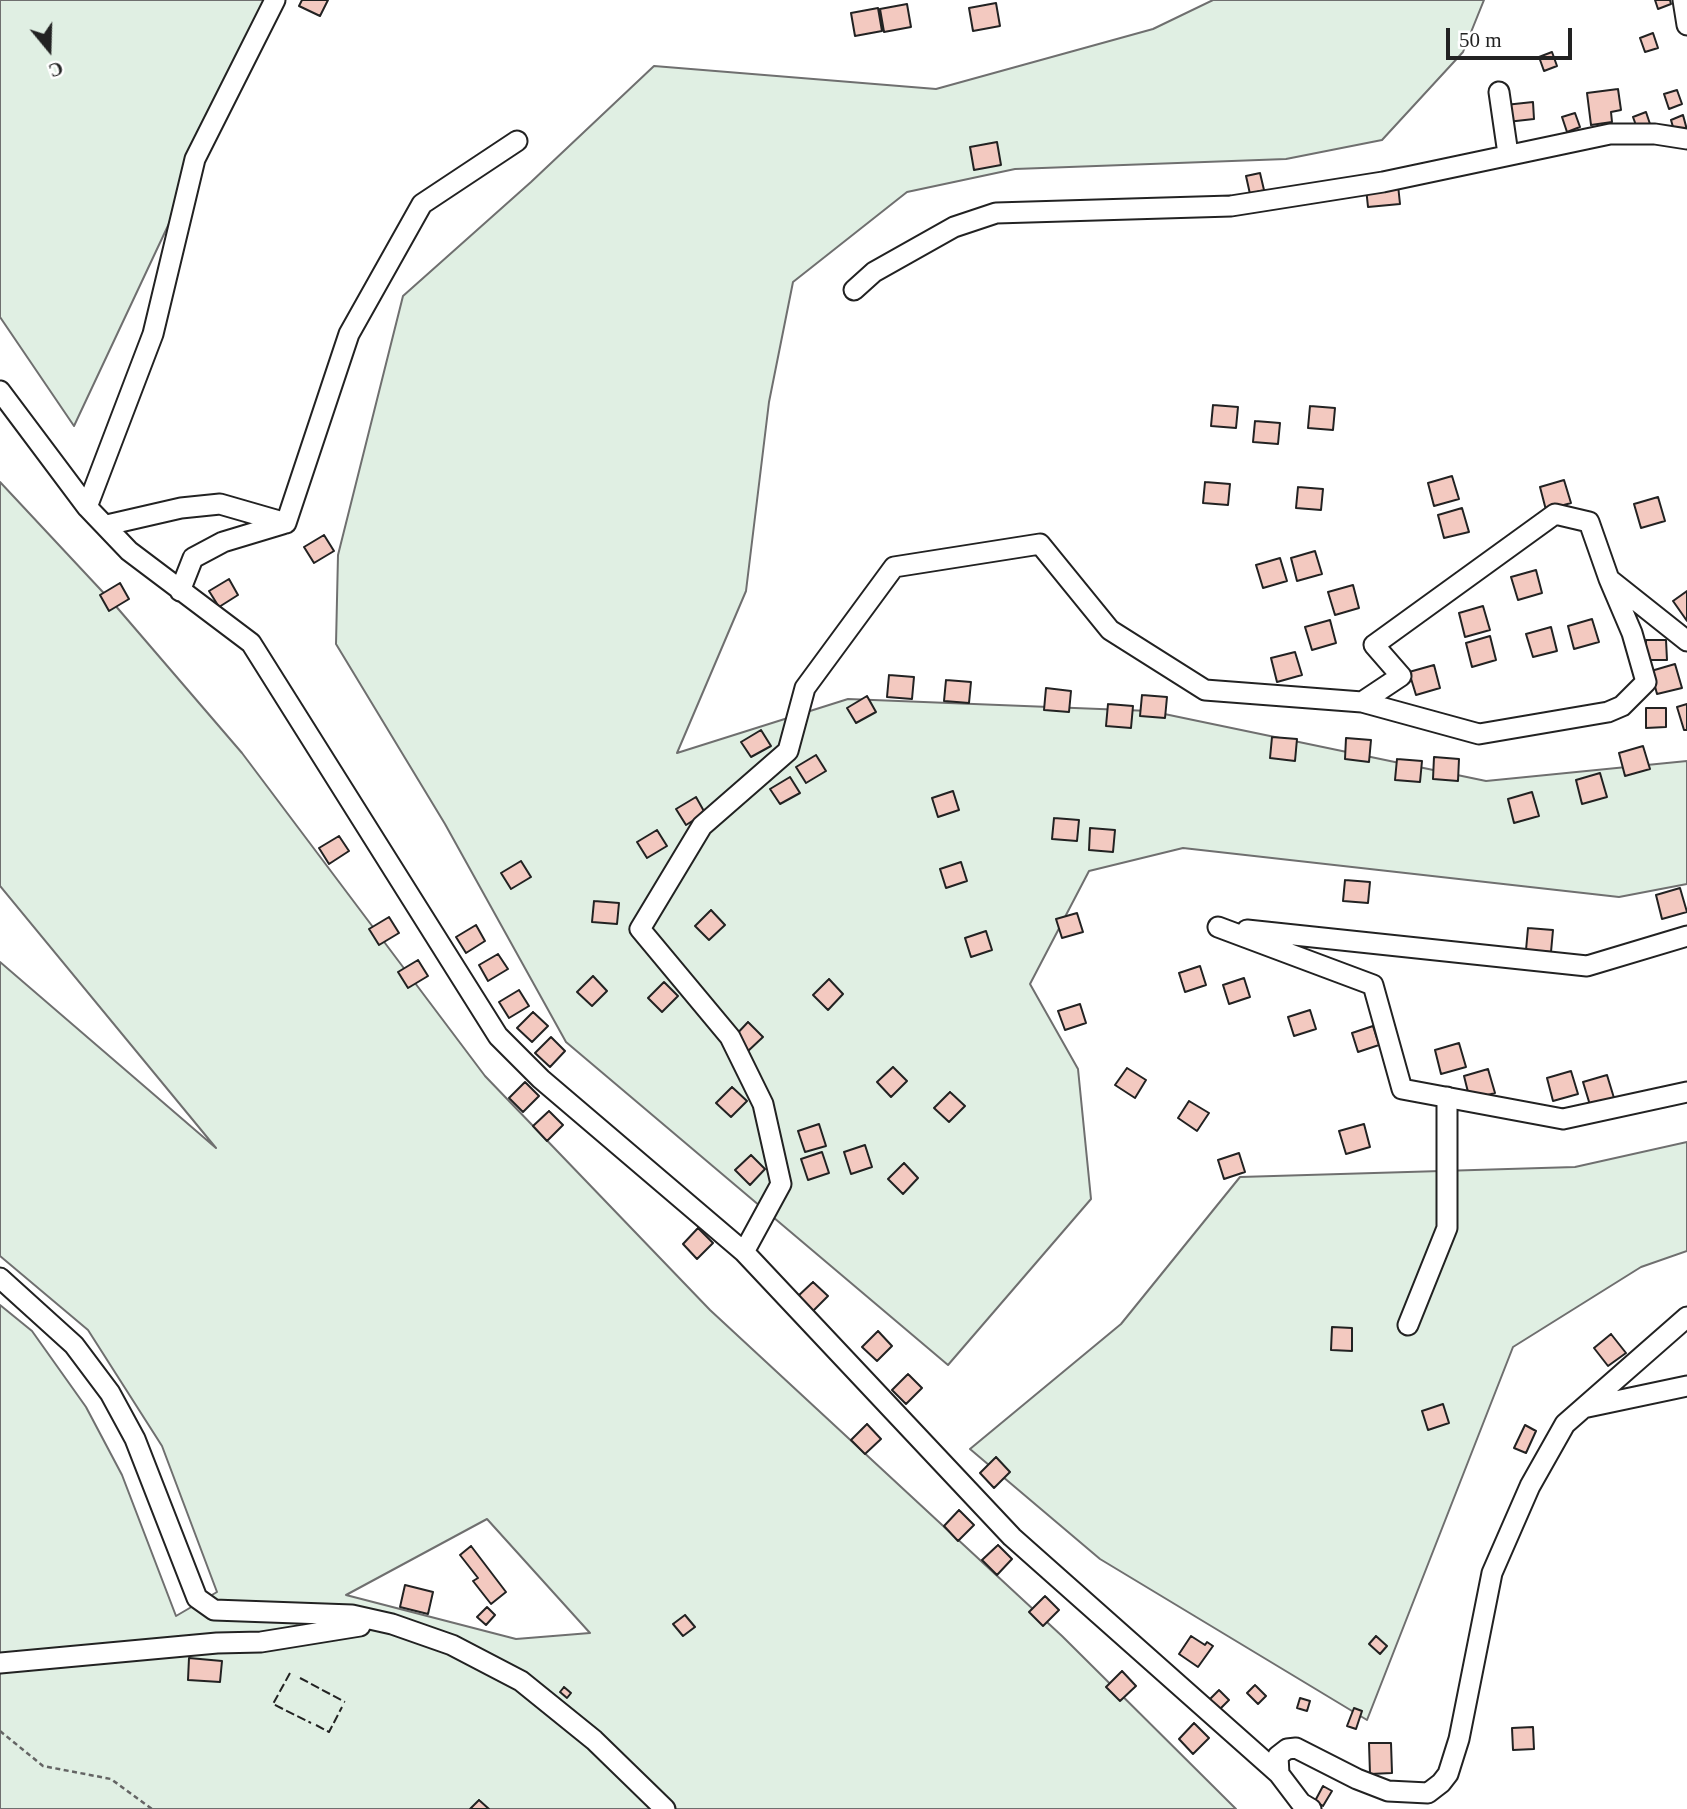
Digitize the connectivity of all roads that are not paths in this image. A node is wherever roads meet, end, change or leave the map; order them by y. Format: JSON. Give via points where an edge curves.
{"nodes":[{"id":1,"x":275,"y":0,"type":"edge"},
{"id":2,"x":1683,"y":0,"type":"edge"},
{"id":3,"x":1687,"y":25,"type":"edge"},
{"id":4,"x":1499,"y":93,"type":"dead end"},
{"id":5,"x":1687,"y":139,"type":"edge"},
{"id":6,"x":517,"y":142,"type":"dead end"},
{"id":7,"x":1508,"y":154,"type":"junction"},
{"id":8,"x":854,"y":290,"type":"dead end"},
{"id":9,"x":0,"y":391,"type":"edge"},
{"id":10,"x":87,"y":507,"type":"junction"},
{"id":11,"x":286,"y":523,"type":"junction"},
{"id":12,"x":107,"y":525,"type":"junction"},
{"id":13,"x":1609,"y":579,"type":"junction"},
{"id":14,"x":180,"y":591,"type":"junction"},
{"id":15,"x":1687,"y":641,"type":"edge"},
{"id":16,"x":1362,"y":702,"type":"junction"},
{"id":17,"x":1687,"y":936,"type":"edge"},
{"id":18,"x":1687,"y":1092,"type":"edge"},
{"id":19,"x":1447,"y":1097,"type":"junction"},
{"id":20,"x":744,"y":1252,"type":"junction"},
{"id":21,"x":0,"y":1278,"type":"edge"},
{"id":22,"x":1687,"y":1317,"type":"edge"},
{"id":23,"x":1408,"y":1325,"type":"dead end"},
{"id":24,"x":1687,"y":1387,"type":"edge"},
{"id":25,"x":1582,"y":1408,"type":"junction"},
{"id":26,"x":393,"y":1624,"type":"junction"},
{"id":27,"x":0,"y":1663,"type":"edge"},
{"id":28,"x":1279,"y":1774,"type":"junction"},
{"id":29,"x":664,"y":1809,"type":"edge"},
{"id":30,"x":1311,"y":1809,"type":"edge"}],
"edges":[{"from":1,"to":10,"type":"street","via":[[195,159],[153,334]]},
{"from":2,"to":3,"type":"street"},
{"from":4,"to":7,"type":"street"},
{"from":5,"to":7,"type":"street","via":[[1610,134]]},
{"from":6,"to":11,"type":"street","via":[[422,204],[349,334]]},
{"from":7,"to":8,"type":"street","via":[[1383,182],[1231,206],[996,214],[954,227],[874,272]]},
{"from":9,"to":10,"type":"street"},
{"from":10,"to":12,"type":"street"},
{"from":11,"to":12,"type":"street","via":[[220,504]]},
{"from":11,"to":14,"type":"street","via":[[223,542],[193,558]]},
{"from":12,"to":14,"type":"street","via":[[130,551]]},
{"from":13,"to":15,"type":"street"},
{"from":13,"to":16,"type":"street","via":[[1589,522],[1555,514],[1374,645],[1401,676]]},
{"from":13,"to":16,"type":"street","via":[[1646,682],[1622,706],[1479,734]]},
{"from":14,"to":20,"type":"street","via":[[251,643],[498,1036],[541,1079]]},
{"from":16,"to":20,"type":"street","via":[[1205,690],[1110,630],[1040,544],[894,567],[805,688],[788,751],[702,827],[640,929],[730,1037],[763,1104],[781,1184]]},
{"from":17,"to":19,"type":"street","via":[[1587,966],[1218,927],[1373,985],[1402,1088]]},
{"from":18,"to":19,"type":"street","via":[[1563,1119]]},
{"from":19,"to":23,"type":"street","via":[[1447,1228]]},
{"from":20,"to":28,"type":"street","via":[[1012,1537]]},
{"from":21,"to":26,"type":"street","via":[[74,1345],[110,1393],[135,1439],[197,1598],[214,1610],[352,1615]]},
{"from":22,"to":25,"type":"street"},
{"from":24,"to":25,"type":"street"},
{"from":25,"to":28,"type":"street","via":[[1564,1424],[1547,1454],[1492,1573],[1459,1739],[1441,1783],[1428,1793],[1388,1791],[1296,1748],[1278,1756]]},
{"from":26,"to":27,"type":"street","via":[[333,1628],[261,1642]]},
{"from":26,"to":29,"type":"street","via":[[452,1645],[521,1681],[594,1740]]},
{"from":28,"to":30,"type":"street"}]}
